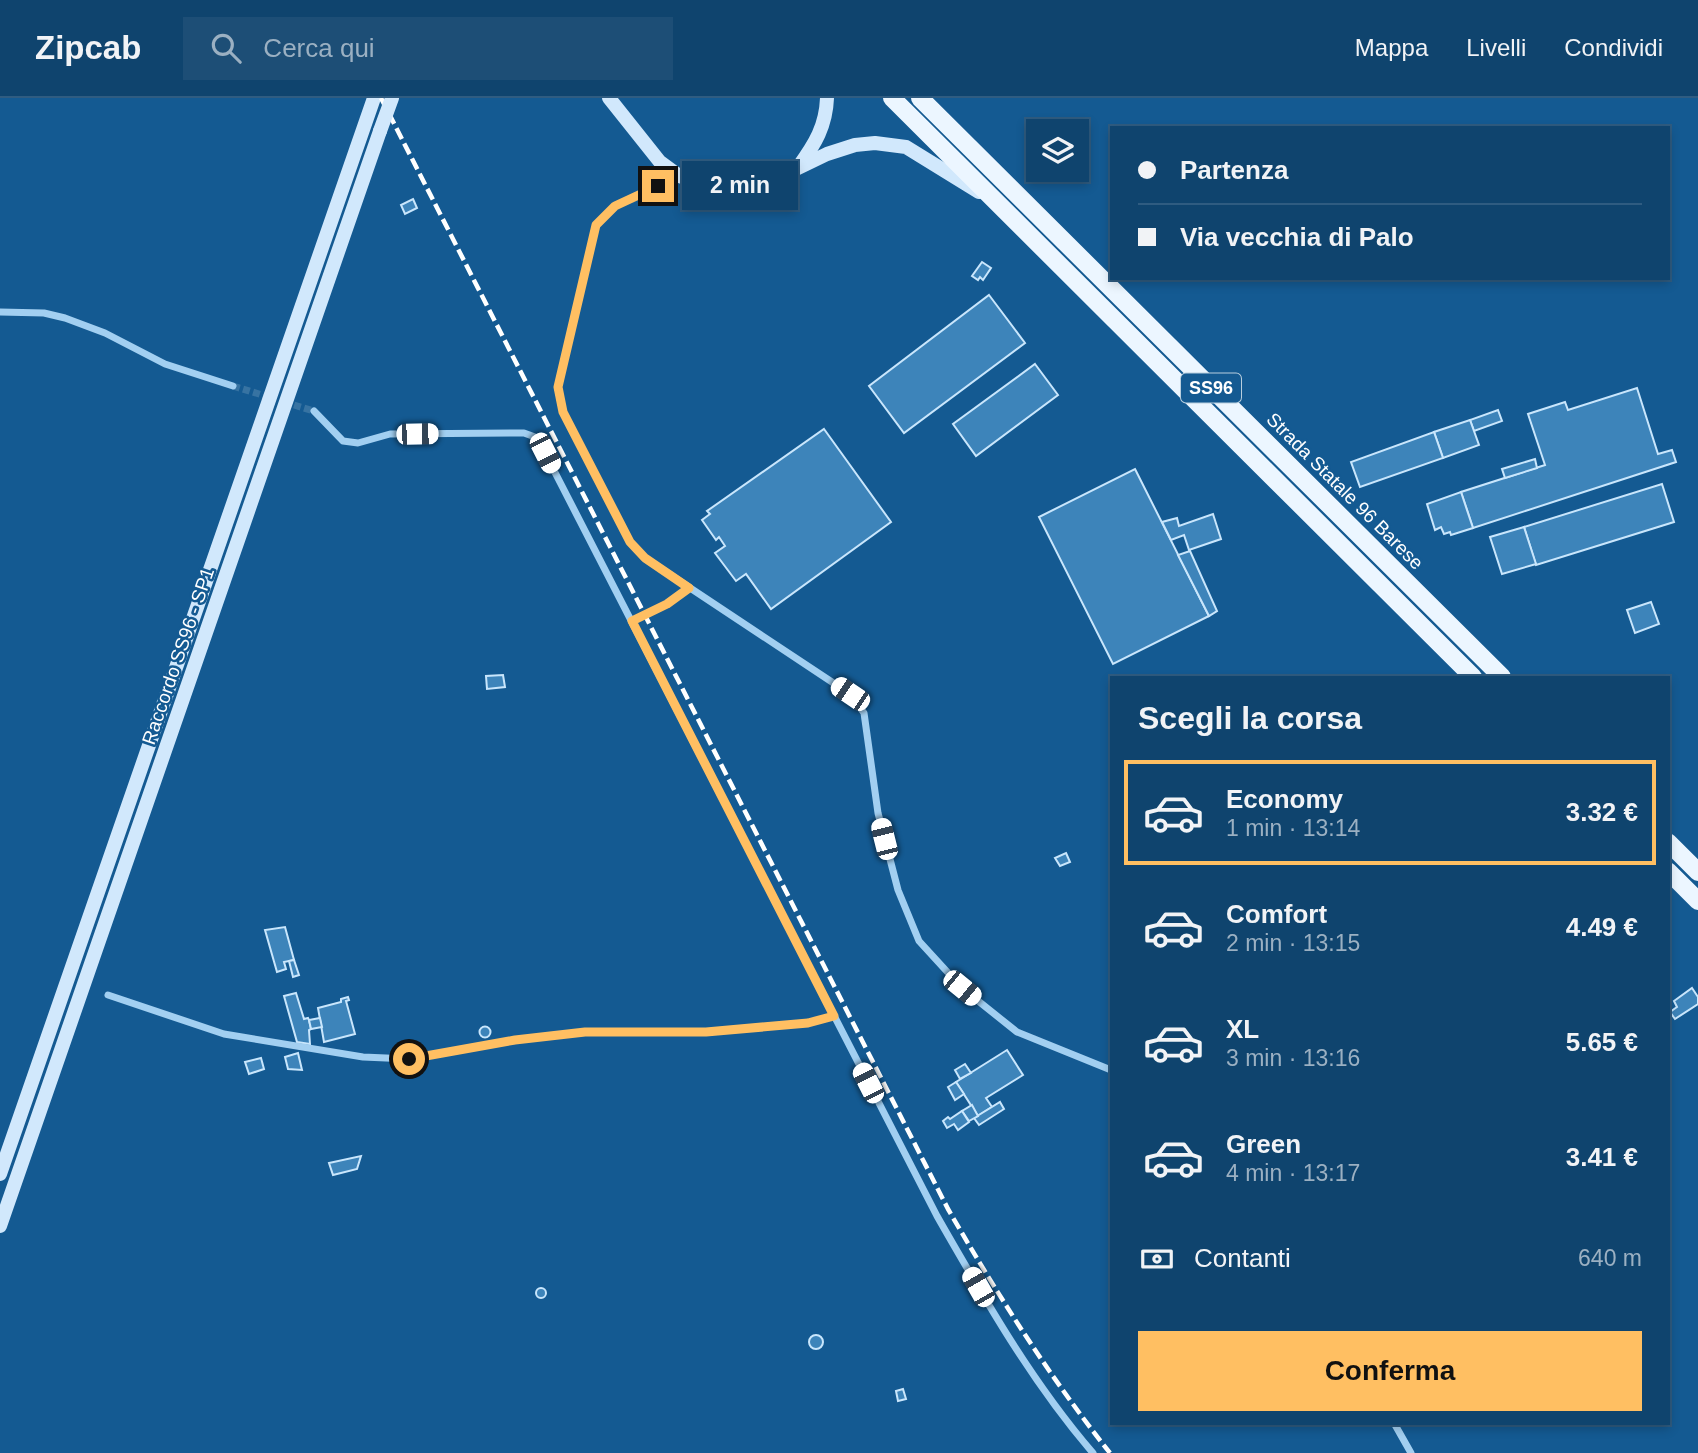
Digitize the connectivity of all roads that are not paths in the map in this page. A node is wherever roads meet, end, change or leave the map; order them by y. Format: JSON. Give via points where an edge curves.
{"nodes":[{"id":1,"x":374,"y":98,"type":"edge"},
{"id":2,"x":392,"y":98,"type":"edge"},
{"id":3,"x":609,"y":98,"type":"edge"},
{"id":4,"x":827,"y":98,"type":"edge"},
{"id":5,"x":892,"y":98,"type":"edge"},
{"id":6,"x":920,"y":98,"type":"edge"},
{"id":7,"x":796,"y":170,"type":"junction"},
{"id":8,"x":679,"y":176,"type":"junction"},
{"id":9,"x":994,"y":200,"type":"junction"},
{"id":10,"x":0,"y":312,"type":"edge"},
{"id":11,"x":233,"y":386,"type":"tunnel mouth"},
{"id":12,"x":314,"y":411,"type":"tunnel mouth"},
{"id":13,"x":689,"y":588,"type":"junction"},
{"id":14,"x":632,"y":621,"type":"junction"},
{"id":15,"x":1472,"y":676,"type":"edge"},
{"id":16,"x":1501,"y":676,"type":"edge"},
{"id":17,"x":1670,"y":844,"type":"edge"},
{"id":18,"x":1698,"y":872,"type":"edge"},
{"id":19,"x":1670,"y":873,"type":"edge"},
{"id":20,"x":1698,"y":901,"type":"edge"},
{"id":21,"x":108,"y":995,"type":"dead end"},
{"id":22,"x":834,"y":1016,"type":"junction"},
{"id":23,"x":1110,"y":1070,"type":"edge"},
{"id":24,"x":0,"y":1174,"type":"edge"},
{"id":25,"x":0,"y":1226,"type":"edge"},
{"id":26,"x":1395,"y":1425,"type":"edge"},
{"id":27,"x":1093,"y":1453,"type":"edge"},
{"id":28,"x":1411,"y":1453,"type":"edge"}],
"edges":[{"from":1,"to":24,"type":"main road","name":"Raccordo SS96 - SP1"},
{"from":2,"to":25,"type":"main road","name":"Raccordo SS96 - SP1","bridge":true},
{"from":3,"to":8,"type":"main road","via":[[660,162]]},
{"from":4,"to":7,"type":"main road","via":[[816,144]]},
{"from":5,"to":9,"type":"main road","number":"SS96"},
{"from":6,"to":16,"type":"main road","name":"Strada Statale 96 Barese","number":"SS96"},
{"from":7,"to":8,"type":"main road","via":[[733,190]]},
{"from":7,"to":9,"type":"main road","via":[[855,145],[906,147]]},
{"from":8,"to":13,"type":"street","via":[[615,206],[596,225],[558,387],[563,412],[630,542]]},
{"from":9,"to":15,"type":"main road","number":"SS96"},
{"from":10,"to":11,"type":"street","via":[[65,318],[165,363]]},
{"from":12,"to":14,"type":"street","via":[[343,441],[358,443],[390,434],[524,433],[534,438]]},
{"from":13,"to":14,"type":"street"},
{"from":13,"to":23,"type":"street","via":[[850,694],[864,713],[878,813],[898,890],[919,941],[962,988],[1017,1032]]},
{"from":14,"to":22,"type":"street"},
{"from":17,"to":18,"type":"main road"},
{"from":19,"to":20,"type":"main road"},
{"from":21,"to":22,"type":"street","via":[[224,1034],[363,1058],[409,1059],[585,1032],[706,1032],[808,1023]]},
{"from":22,"to":27,"type":"street","via":[[991,1311]]},
{"from":26,"to":28,"type":"street"}]}
